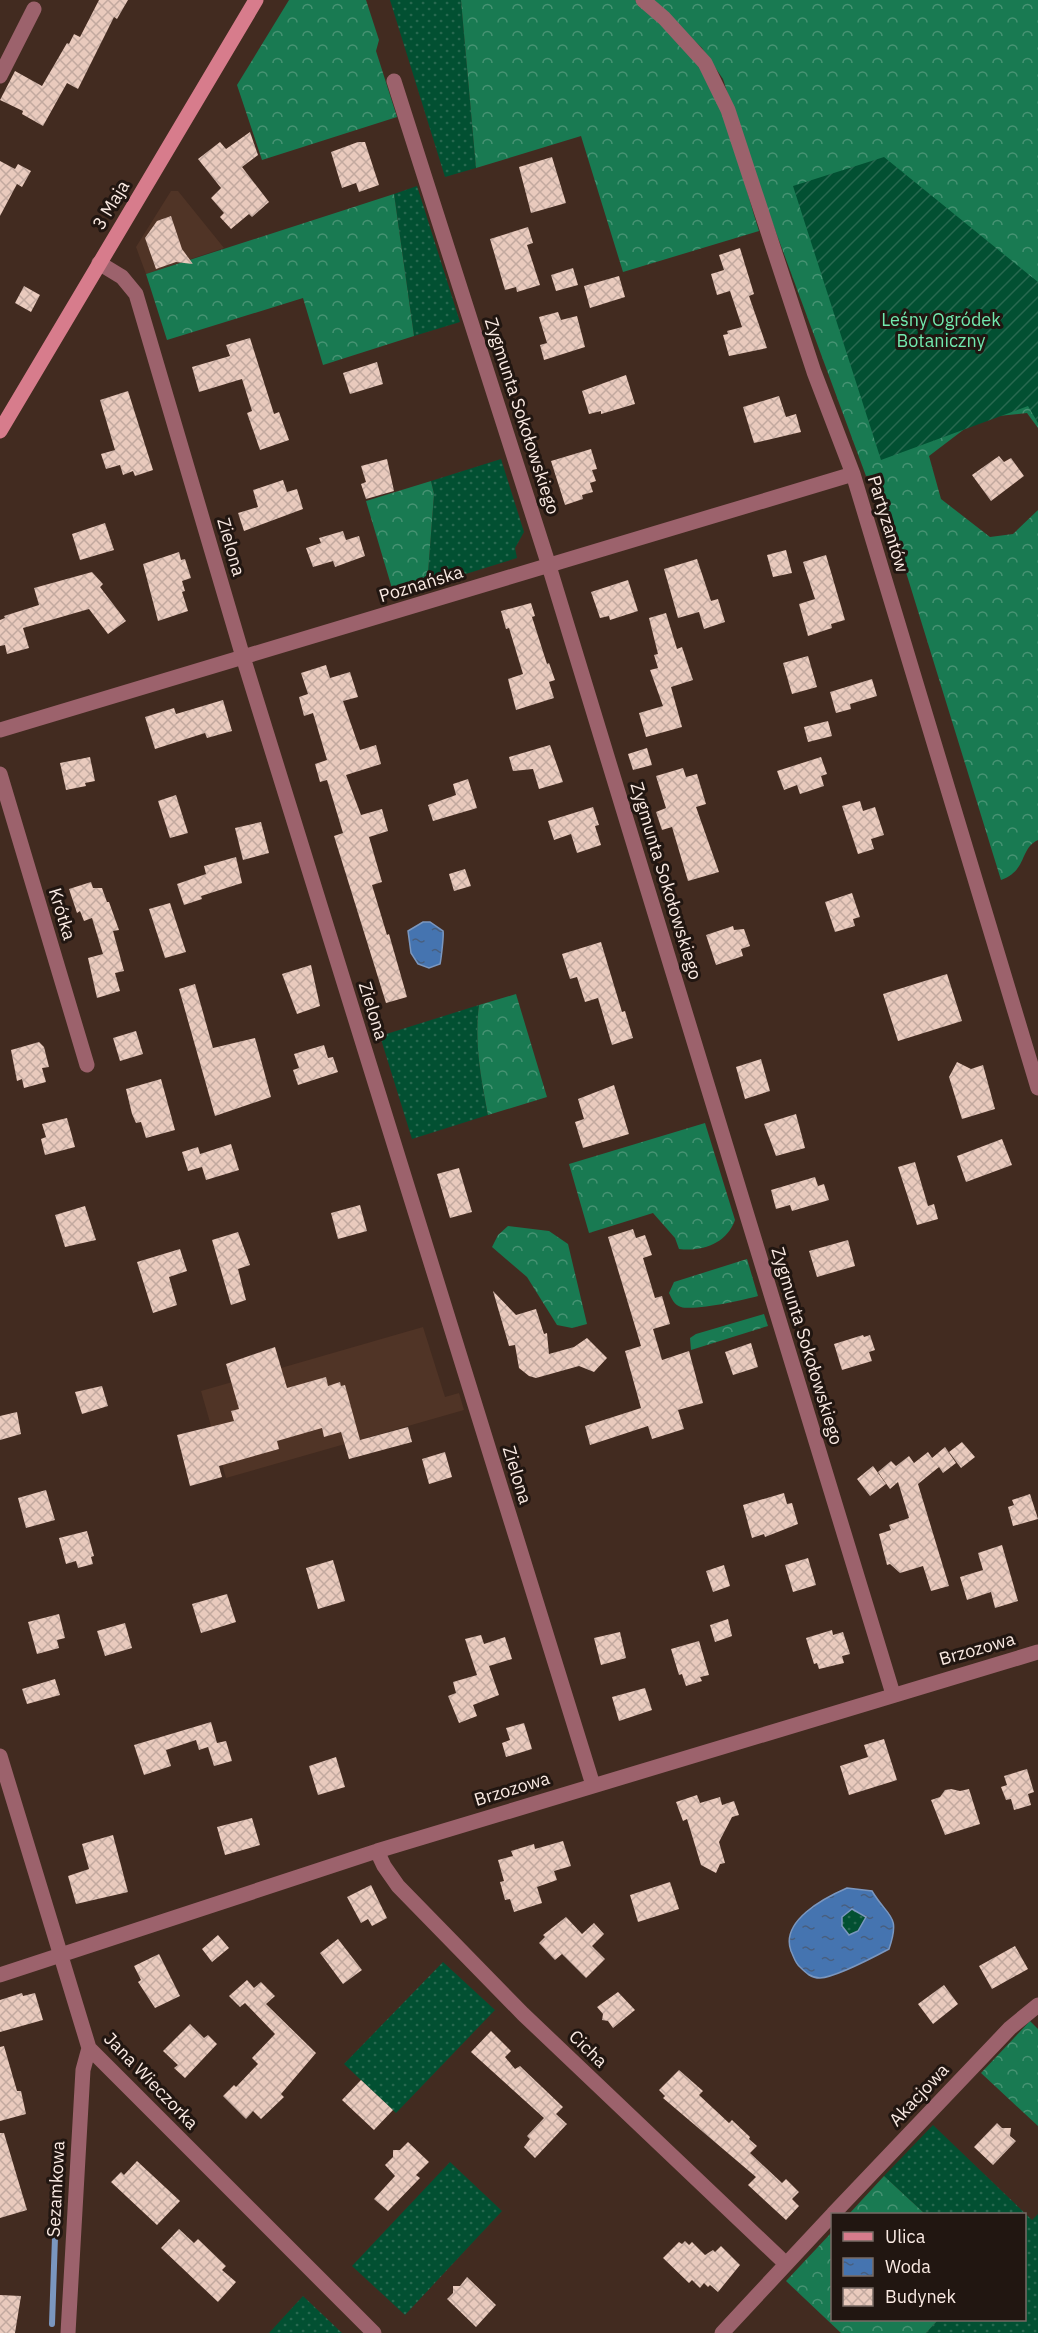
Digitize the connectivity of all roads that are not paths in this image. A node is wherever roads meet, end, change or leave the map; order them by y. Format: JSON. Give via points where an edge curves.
{"nodes":[{"id":1,"x":255,"y":0,"type":"edge"},
{"id":2,"x":643,"y":0,"type":"edge"},
{"id":3,"x":34,"y":9,"type":"dead end"},
{"id":4,"x":0,"y":76,"type":"edge"},
{"id":5,"x":394,"y":81,"type":"dead end"},
{"id":6,"x":99,"y":263,"type":"junction"},
{"id":7,"x":0,"y":431,"type":"edge"},
{"id":8,"x":853,"y":474,"type":"junction"},
{"id":9,"x":549,"y":566,"type":"junction"},
{"id":10,"x":243,"y":657,"type":"junction"},
{"id":11,"x":0,"y":730,"type":"edge"},
{"id":12,"x":0,"y":774,"type":"edge"},
{"id":13,"x":87,"y":1065,"type":"dead end"},
{"id":14,"x":1038,"y":1088,"type":"edge"},
{"id":15,"x":1038,"y":1652,"type":"edge"},
{"id":16,"x":893,"y":1694,"type":"junction"},
{"id":17,"x":0,"y":1756,"type":"edge"},
{"id":18,"x":593,"y":1785,"type":"junction"},
{"id":19,"x":377,"y":1851,"type":"junction"},
{"id":20,"x":62,"y":1955,"type":"junction"},
{"id":21,"x":0,"y":1975,"type":"edge"},
{"id":22,"x":1038,"y":2005,"type":"edge"},
{"id":23,"x":88,"y":2048,"type":"junction"},
{"id":24,"x":835,"y":2213,"type":"edge"},
{"id":25,"x":831,"y":2217,"type":"edge"},
{"id":26,"x":785,"y":2263,"type":"junction"},
{"id":27,"x":68,"y":2333,"type":"edge"},
{"id":28,"x":374,"y":2333,"type":"edge"},
{"id":29,"x":722,"y":2333,"type":"edge"}],
"edges":[{"from":1,"to":6,"type":"street","name":"3 Maja"},
{"from":2,"to":8,"type":"street","name":"Partyzantów","via":[[705,63],[718,85],[814,372]]},
{"from":3,"to":4,"type":"street"},
{"from":5,"to":9,"type":"street","name":"Zygmunta Sokołowskiego"},
{"from":6,"to":7,"type":"street","name":"3 Maja"},
{"from":6,"to":10,"type":"street","name":"Zielona","via":[[122,277],[136,294]]},
{"from":8,"to":9,"type":"street","name":"Poznańska"},
{"from":8,"to":14,"type":"street","name":"Partyzantów"},
{"from":9,"to":10,"type":"street","name":"Poznańska"},
{"from":9,"to":16,"type":"street","name":"Zygmunta Sokołowskiego"},
{"from":10,"to":11,"type":"street","name":"Poznańska"},
{"from":10,"to":18,"type":"street","name":"Zielona"},
{"from":12,"to":13,"type":"street","name":"Krótka"},
{"from":15,"to":16,"type":"street","name":"Brzozowa"},
{"from":16,"to":18,"type":"street","name":"Brzozowa"},
{"from":17,"to":20,"type":"street","name":"Jana Wieczorka"},
{"from":18,"to":19,"type":"street","name":"Brzozowa"},
{"from":19,"to":20,"type":"street","name":"Brzozowa"},
{"from":19,"to":26,"type":"street","name":"Cicha","via":[[399,1886],[523,2014]]},
{"from":20,"to":21,"type":"street","name":"Brzozowa"},
{"from":20,"to":23,"type":"street","name":"Jana Wieczorka"},
{"from":22,"to":24,"type":"street","name":"Akacjowa","via":[[1010,2028]]},
{"from":23,"to":27,"type":"street","name":"Sezamkowa","via":[[83,2070]]},
{"from":23,"to":28,"type":"street","name":"Jana Wieczorka"},
{"from":25,"to":26,"type":"street","name":"Akacjowa"},
{"from":26,"to":29,"type":"street","name":"Akacjowa"}]}
